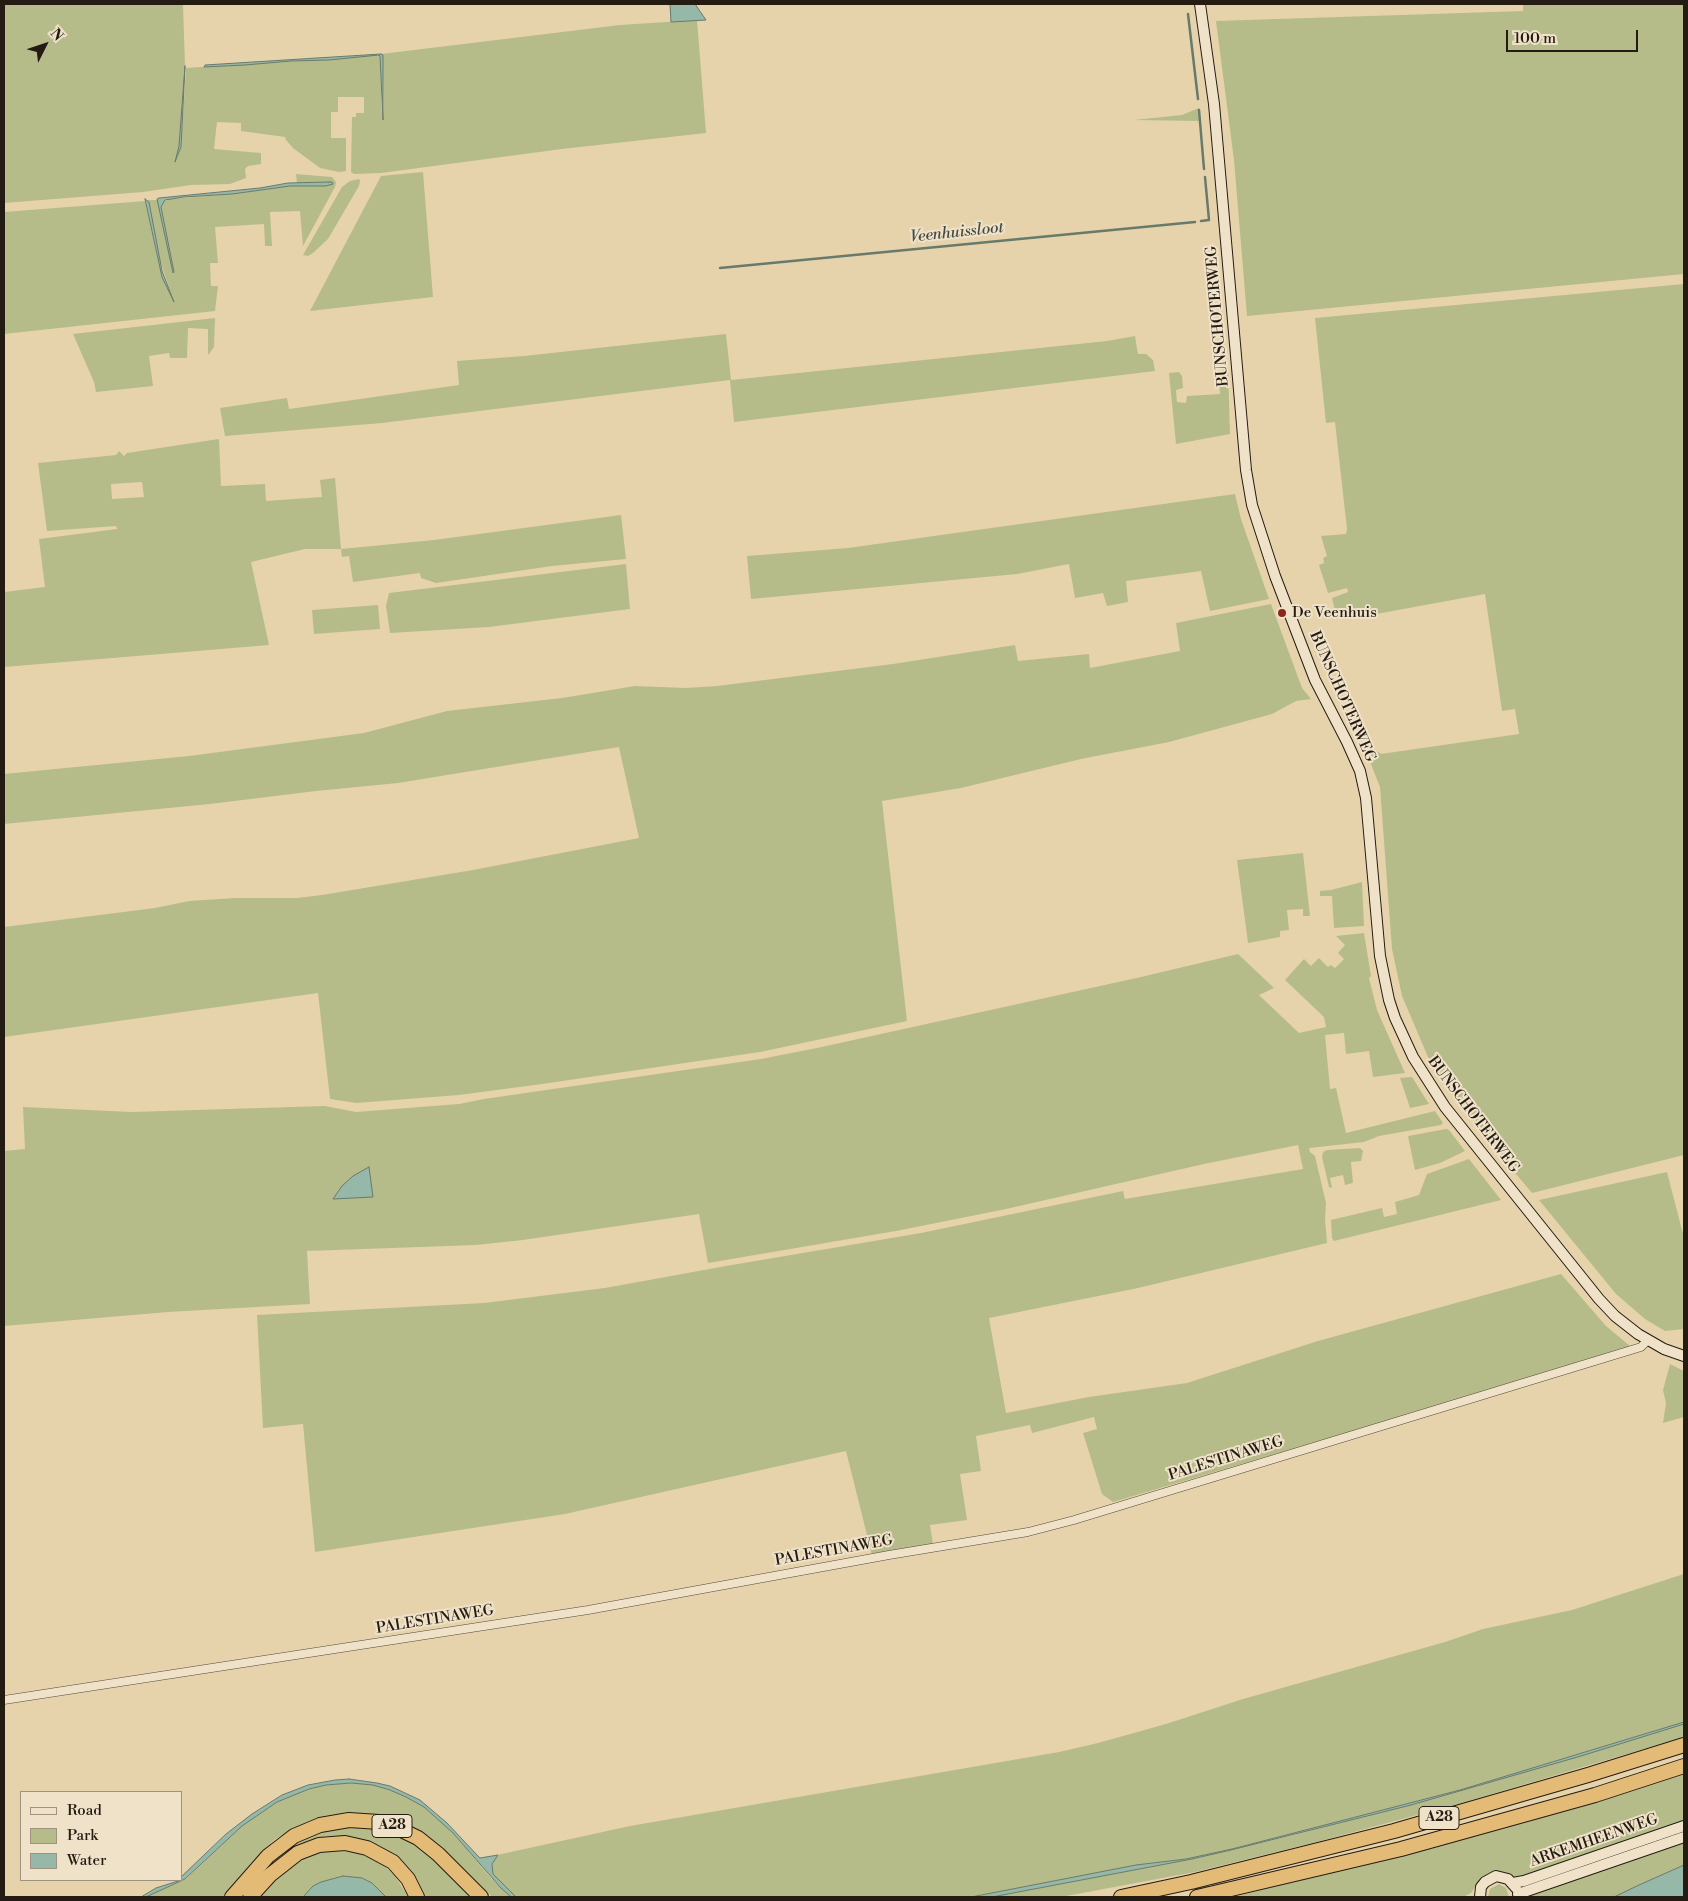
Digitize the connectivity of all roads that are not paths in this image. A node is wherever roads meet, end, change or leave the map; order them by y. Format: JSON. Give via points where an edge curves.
{"nodes":[{"id":1,"x":1200,"y":4,"type":"edge"},
{"id":2,"x":1647,"y":1340,"type":"junction"},
{"id":3,"x":1684,"y":1356,"type":"edge"},
{"id":4,"x":4,"y":1700,"type":"edge"},
{"id":5,"x":1684,"y":1745,"type":"edge"},
{"id":6,"x":1684,"y":1766,"type":"edge"},
{"id":7,"x":1684,"y":1826,"type":"edge"},
{"id":8,"x":1684,"y":1837,"type":"edge"},
{"id":9,"x":1513,"y":1883,"type":"junction"},
{"id":10,"x":1477,"y":1896,"type":"edge"},
{"id":11,"x":1518,"y":1896,"type":"edge"},
{"id":12,"x":232,"y":1897,"type":"edge"},
{"id":13,"x":250,"y":1897,"type":"edge"},
{"id":14,"x":417,"y":1897,"type":"edge"},
{"id":15,"x":482,"y":1897,"type":"edge"},
{"id":16,"x":1120,"y":1897,"type":"edge"},
{"id":17,"x":1197,"y":1897,"type":"edge"}],
"edges":[{"from":1,"to":2,"type":"main road","name":"BUNSCHOTERWEG","via":[[1214,104],[1246,470],[1252,505],[1315,680],[1360,771],[1366,798],[1380,956],[1394,1018],[1413,1057],[1462,1129],[1599,1299],[1623,1323]]},
{"from":2,"to":3,"type":"main road","name":"BUNSCHOTERWEG"},
{"from":2,"to":4,"type":"street","name":"PALESTINAWEG","via":[[1641,1347],[1028,1532],[588,1610]]},
{"from":5,"to":16,"type":"highway","number":"A28","via":[[1394,1831]]},
{"from":6,"to":17,"type":"highway","number":"A28","via":[[1401,1849]]},
{"from":7,"to":9,"type":"main road","name":"ARKEMHEENWEG"},
{"from":8,"to":11,"type":"main road","name":"ARKEMHEENWEG"},
{"from":9,"to":10,"type":"main road","via":[[1502,1877],[1490,1878]]},
{"from":9,"to":11,"type":"main road"},
{"from":12,"to":15,"type":"highway","number":"A28","via":[[268,1856],[294,1836],[320,1825],[349,1820],[379,1822],[418,1838]]},
{"from":13,"to":14,"type":"highway","number":"A28","via":[[270,1875],[298,1853],[319,1845],[345,1843],[367,1848],[393,1862],[408,1879]]}]}
